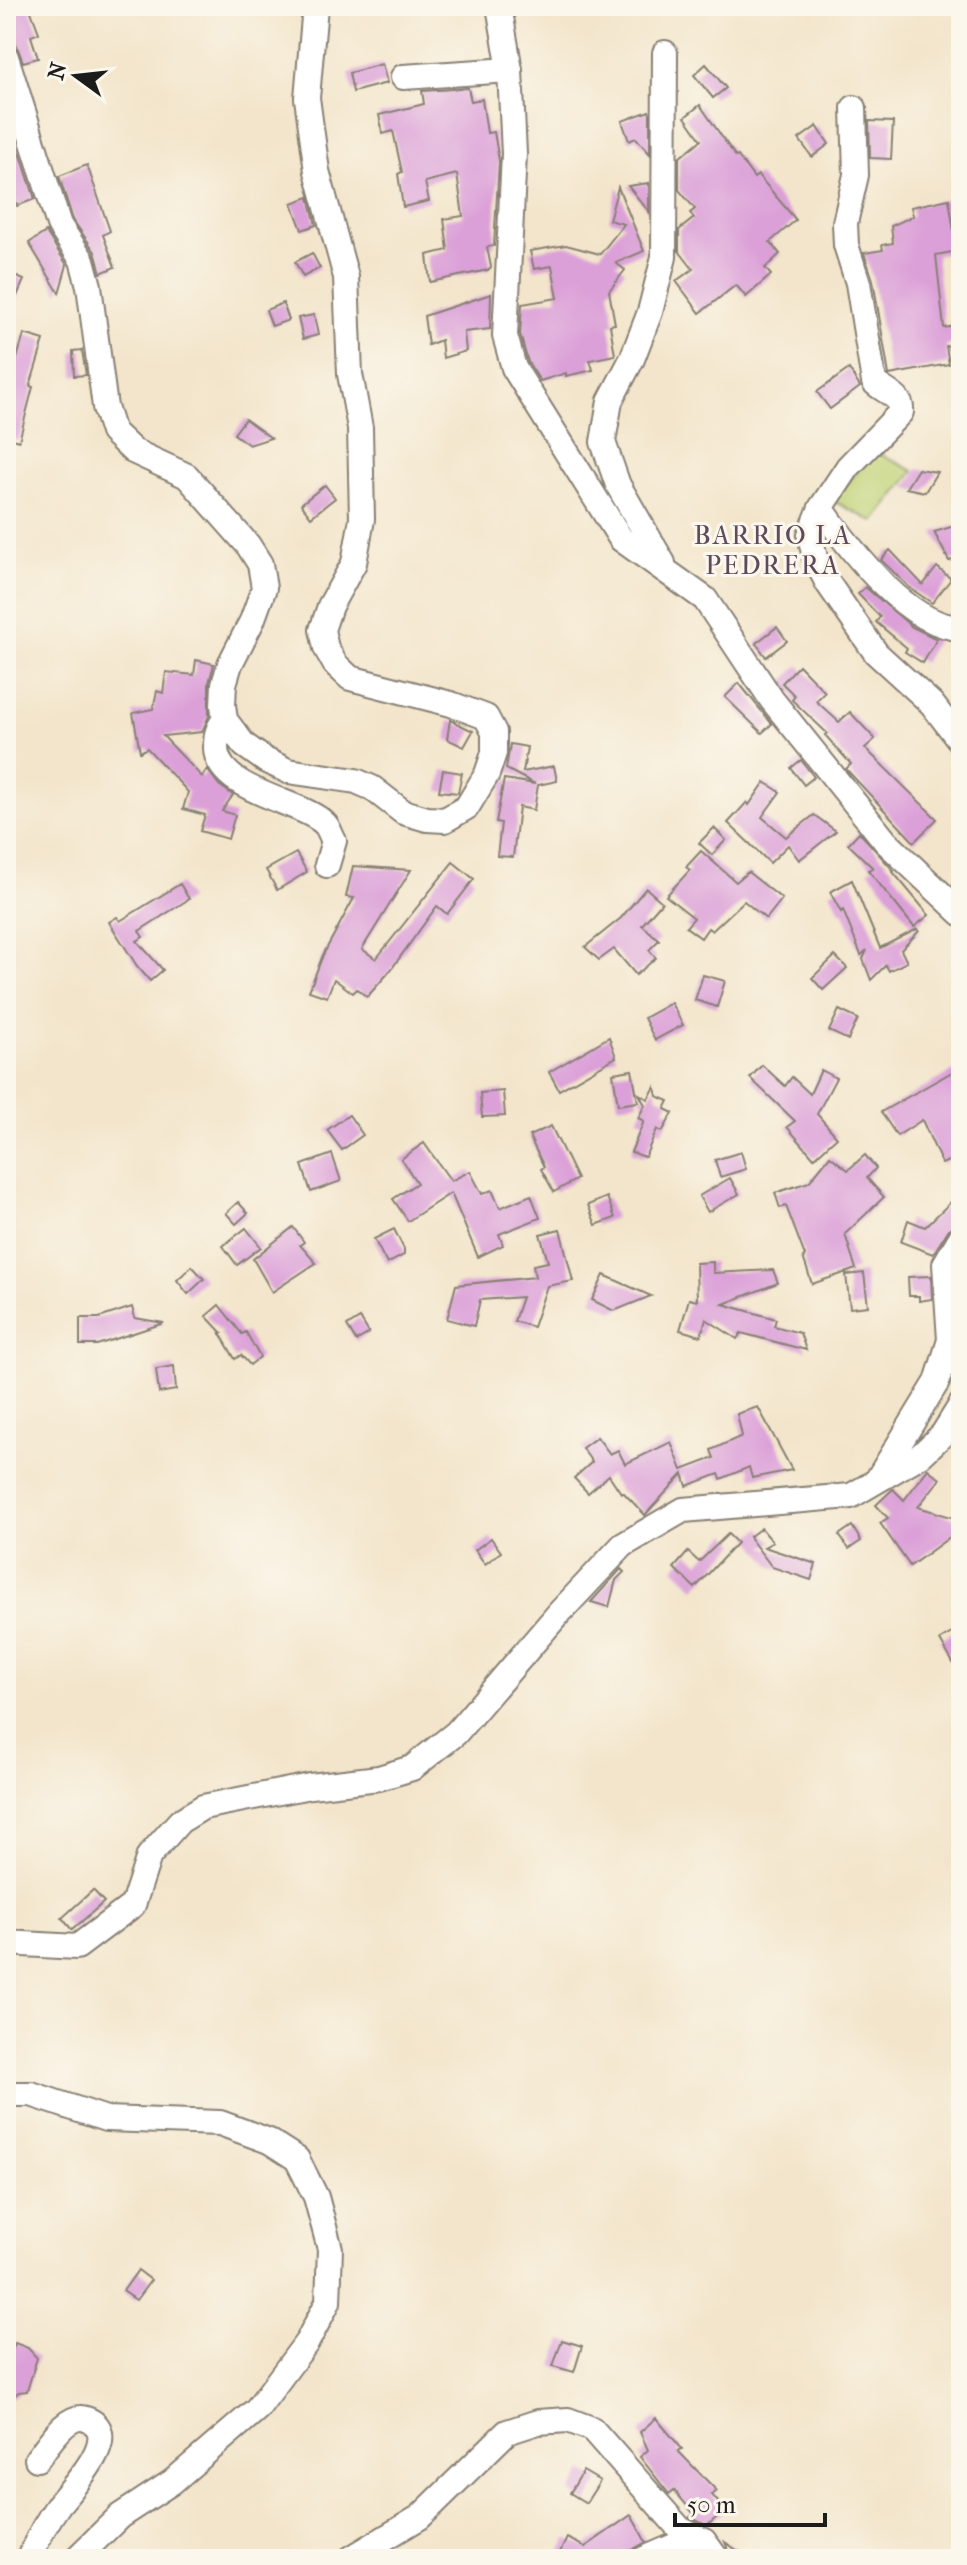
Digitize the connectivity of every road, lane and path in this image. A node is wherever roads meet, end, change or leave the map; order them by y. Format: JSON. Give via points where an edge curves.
{"nodes":[{"id":1,"x":315,"y":6,"type":"edge"},
{"id":2,"x":499,"y":6,"type":"edge"},
{"id":3,"x":665,"y":53,"type":"dead end"},
{"id":4,"x":6,"y":57,"type":"edge"},
{"id":5,"x":510,"y":70,"type":"junction"},
{"id":6,"x":403,"y":77,"type":"dead end"},
{"id":7,"x":854,"y":108,"type":"dead end"},
{"id":8,"x":821,"y":508,"type":"junction"},
{"id":9,"x":668,"y":572,"type":"junction"},
{"id":10,"x":960,"y":626,"type":"edge"},
{"id":11,"x":225,"y":720,"type":"junction"},
{"id":12,"x":961,"y":742,"type":"edge"},
{"id":13,"x":327,"y":865,"type":"dead end"},
{"id":14,"x":961,"y":913,"type":"edge"},
{"id":15,"x":961,"y":1237,"type":"edge"},
{"id":16,"x":961,"y":1405,"type":"edge"},
{"id":17,"x":876,"y":1482,"type":"junction"},
{"id":18,"x":6,"y":1943,"type":"edge"},
{"id":19,"x":6,"y":2094,"type":"edge"},
{"id":20,"x":37,"y":2459,"type":"dead end"},
{"id":21,"x":682,"y":2544,"type":"edge"},
{"id":22,"x":30,"y":2559,"type":"edge"},
{"id":23,"x":76,"y":2559,"type":"edge"},
{"id":24,"x":350,"y":2559,"type":"edge"},
{"id":25,"x":644,"y":2559,"type":"edge"},
{"id":26,"x":717,"y":2559,"type":"edge"}],
"edges":[{"from":1,"to":11,"type":"street","via":[[307,98],[317,171],[346,277],[350,374],[360,428],[362,519],[354,563],[322,630],[326,648],[350,678],[486,717],[494,732],[494,753],[467,807],[445,820],[427,819],[403,812],[356,781],[277,766],[244,745]]},
{"from":2,"to":5,"type":"street"},
{"from":3,"to":9,"type":"street","via":[[664,257],[650,312],[610,401],[603,442],[618,485]]},
{"from":4,"to":11,"type":"street","via":[[59,225],[82,260],[113,432],[133,451],[187,476],[260,564],[264,588],[224,684]]},
{"from":5,"to":6,"type":"street"},
{"from":5,"to":9,"type":"street","via":[[514,154],[505,336],[514,368],[621,539]]},
{"from":7,"to":8,"type":"street","via":[[856,175],[845,223],[846,245],[858,283],[874,382],[902,407],[848,467]]},
{"from":8,"to":10,"type":"street","via":[[858,557],[909,607],[941,626]]},
{"from":8,"to":12,"type":"street","via":[[810,535],[827,582],[876,653],[932,704]]},
{"from":9,"to":14,"type":"street","via":[[705,599],[772,700],[886,842]]},
{"from":11,"to":13,"type":"street","via":[[216,739],[220,763],[260,794],[325,823],[334,841]]},
{"from":15,"to":17,"type":"street","via":[[945,1264],[950,1340],[937,1382]]},
{"from":16,"to":17,"type":"street","via":[[943,1434],[921,1455]]},
{"from":17,"to":18,"type":"street","via":[[851,1496],[683,1510],[623,1545],[456,1733],[412,1768],[203,1807],[180,1821],[149,1856],[133,1905],[77,1947]]},
{"from":19,"to":23,"type":"street","via":[[31,2094],[106,2119],[220,2123],[269,2141],[297,2159],[316,2197],[330,2249],[328,2302],[307,2342],[257,2409],[172,2482],[120,2516]]},
{"from":20,"to":22,"type":"street","via":[[75,2418],[98,2426],[96,2455],[57,2507]]},
{"from":21,"to":24,"type":"street","via":[[592,2429],[568,2420],[507,2432],[420,2517]]},
{"from":21,"to":25,"type":"street"},
{"from":21,"to":26,"type":"street","via":[[704,2541]]}]}
